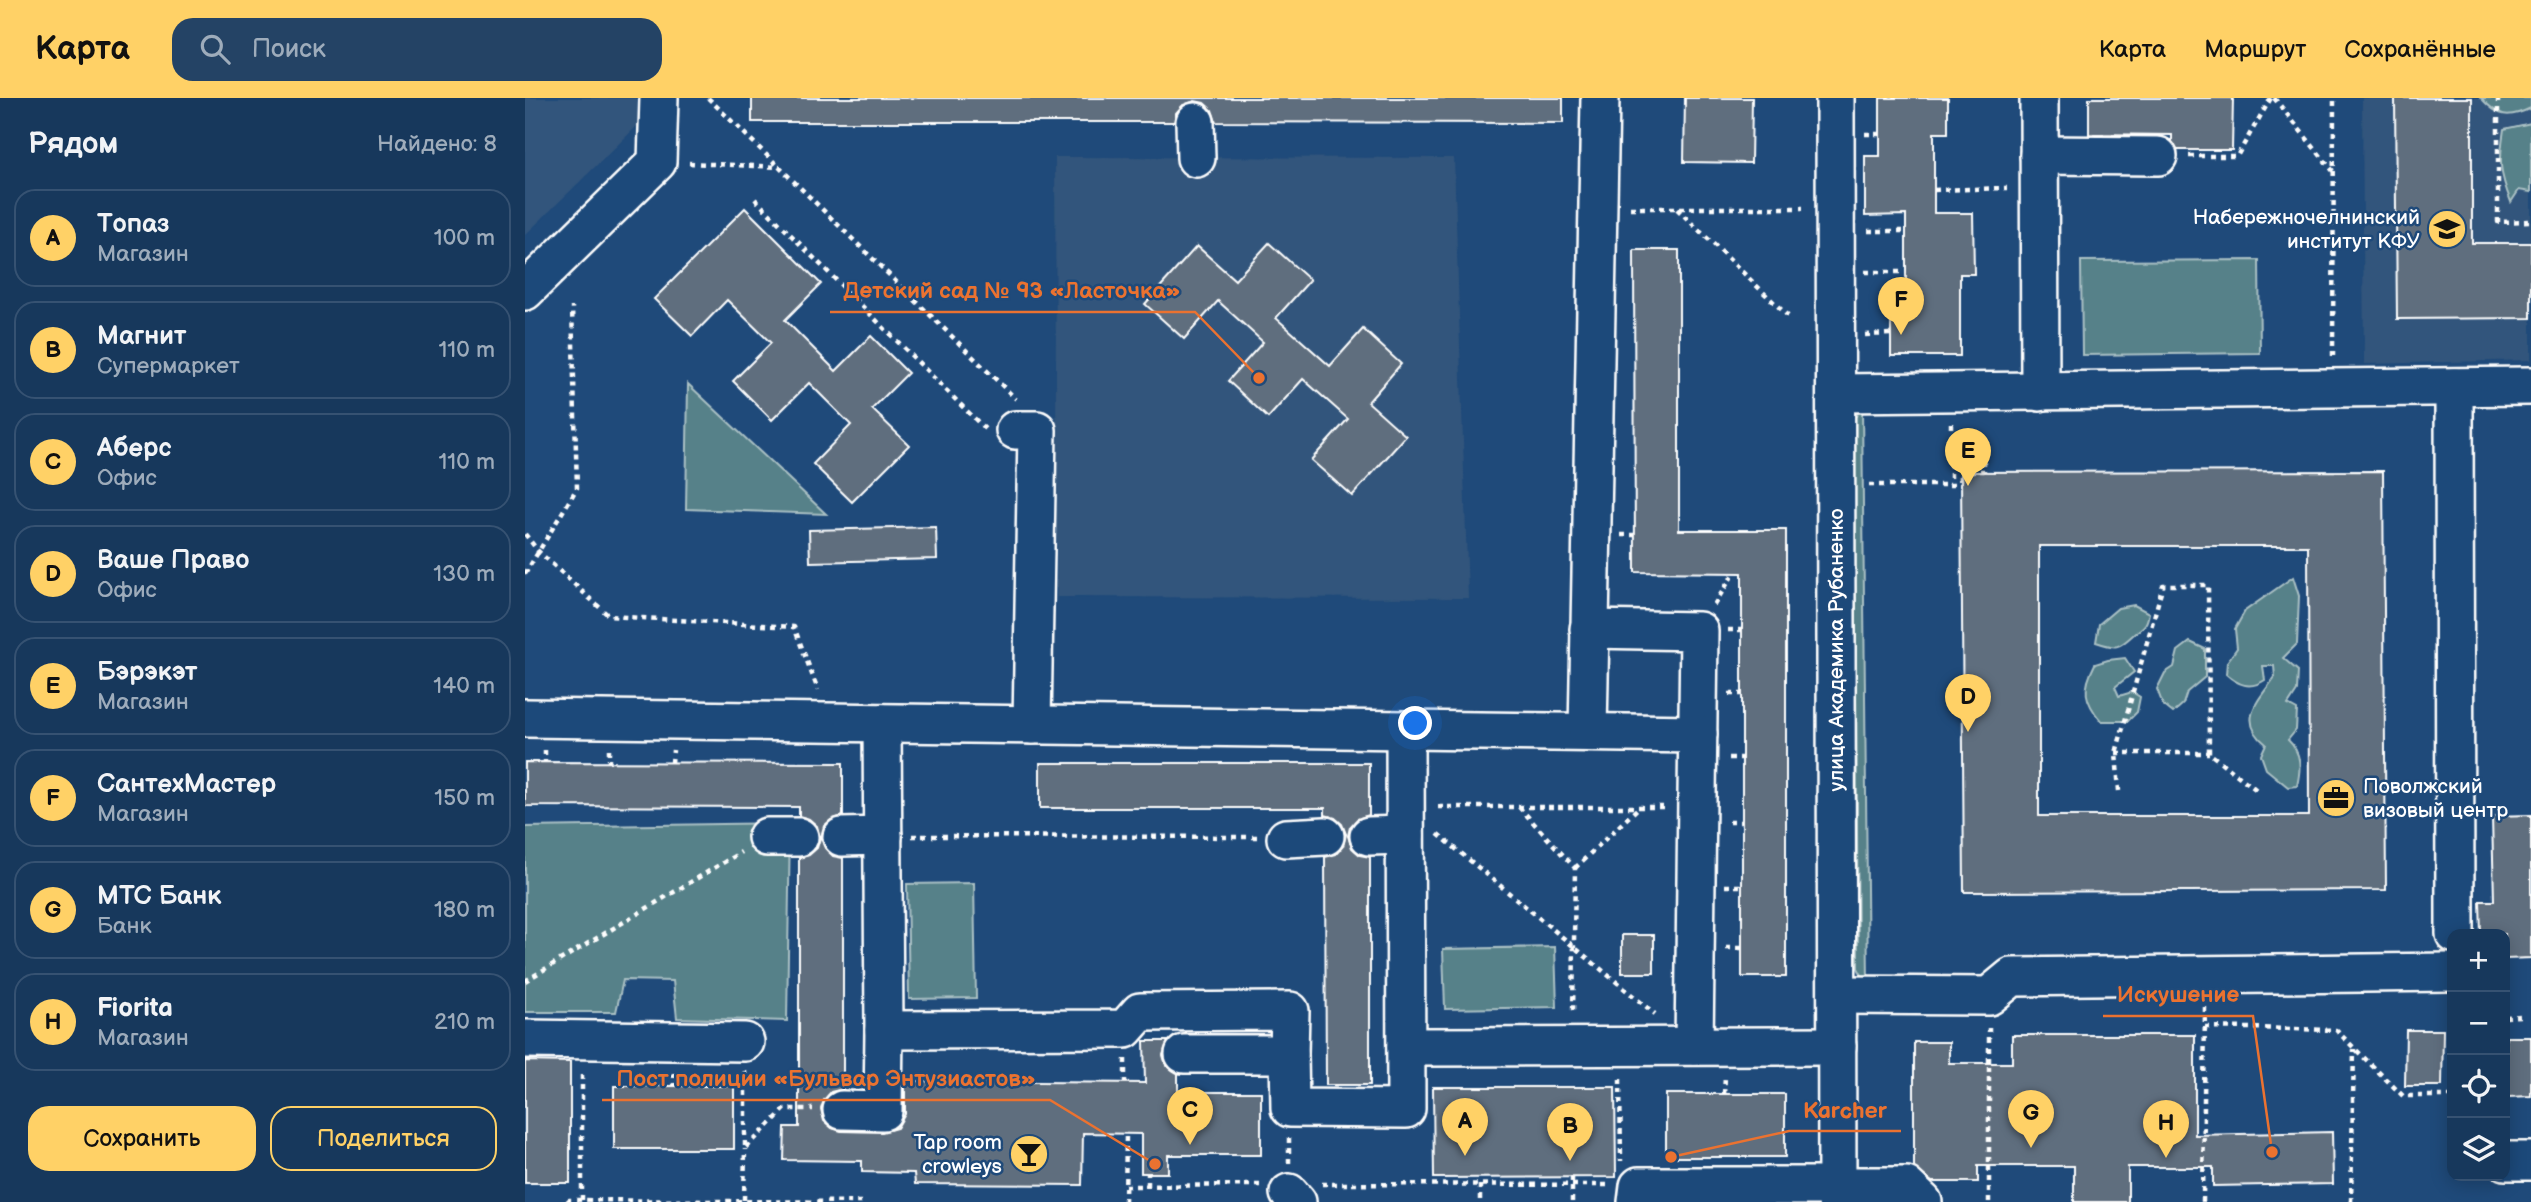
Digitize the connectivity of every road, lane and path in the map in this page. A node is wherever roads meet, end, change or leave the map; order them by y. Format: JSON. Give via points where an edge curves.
{"nodes":[{"id":1,"x":659,"y":98,"type":"edge"},
{"id":2,"x":708,"y":98,"type":"edge"},
{"id":3,"x":1600,"y":98,"type":"edge"},
{"id":4,"x":1835,"y":98,"type":"edge"},
{"id":5,"x":2039,"y":98,"type":"edge"},
{"id":6,"x":2273,"y":98,"type":"edge"},
{"id":7,"x":2334,"y":98,"type":"edge"},
{"id":8,"x":2498,"y":98,"type":"edge"},
{"id":9,"x":2158,"y":156,"type":"joint"},
{"id":10,"x":657,"y":162,"type":"junction"},
{"id":11,"x":779,"y":167,"type":"junction"},
{"id":12,"x":2039,"y":171,"type":"junction"},
{"id":13,"x":2333,"y":172,"type":"junction"},
{"id":14,"x":1934,"y":190,"type":"dead end"},
{"id":15,"x":755,"y":199,"type":"dead end"},
{"id":16,"x":1836,"y":206,"type":"junction"},
{"id":17,"x":1598,"y":208,"type":"junction"},
{"id":18,"x":1676,"y":208,"type":"junction"},
{"id":19,"x":2531,"y":220,"type":"edge"},
{"id":20,"x":1906,"y":232,"type":"dead end"},
{"id":21,"x":1863,"y":272,"type":"dead end"},
{"id":22,"x":1906,"y":272,"type":"dead end"},
{"id":23,"x":525,"y":291,"type":"edge"},
{"id":24,"x":572,"y":307,"type":"dead end"},
{"id":25,"x":1788,"y":316,"type":"dead end"},
{"id":26,"x":1891,"y":334,"type":"dead end"},
{"id":27,"x":1864,"y":335,"type":"dead end"},
{"id":28,"x":2531,"y":386,"type":"edge"},
{"id":29,"x":2454,"y":387,"type":"junction"},
{"id":30,"x":2333,"y":388,"type":"junction"},
{"id":31,"x":1950,"y":392,"type":"junction"},
{"id":32,"x":2040,"y":392,"type":"junction"},
{"id":33,"x":1836,"y":393,"type":"junction"},
{"id":34,"x":1013,"y":430,"type":"junction"},
{"id":35,"x":1951,"y":463,"type":"junction"},
{"id":36,"x":1869,"y":485,"type":"dead end"},
{"id":37,"x":1951,"y":485,"type":"junction"},
{"id":38,"x":525,"y":534,"type":"edge"},
{"id":39,"x":538,"y":551,"type":"junction"},
{"id":40,"x":525,"y":574,"type":"edge"},
{"id":41,"x":1589,"y":629,"type":"junction"},
{"id":42,"x":525,"y":718,"type":"edge"},
{"id":43,"x":831,"y":722,"type":"junction"},
{"id":44,"x":883,"y":723,"type":"junction"},
{"id":45,"x":1032,"y":725,"type":"junction"},
{"id":46,"x":1405,"y":730,"type":"junction"},
{"id":47,"x":1588,"y":732,"type":"junction"},
{"id":48,"x":1698,"y":734,"type":"junction"},
{"id":49,"x":2116,"y":753,"type":"junction"},
{"id":50,"x":2209,"y":753,"type":"junction"},
{"id":51,"x":2119,"y":791,"type":"dead end"},
{"id":52,"x":2258,"y":792,"type":"dead end"},
{"id":53,"x":1519,"y":807,"type":"junction"},
{"id":54,"x":1639,"y":807,"type":"junction"},
{"id":55,"x":1697,"y":807,"type":"junction"},
{"id":56,"x":1405,"y":821,"type":"junction"},
{"id":57,"x":842,"y":836,"type":"dead end"},
{"id":58,"x":883,"y":836,"type":"junction"},
{"id":59,"x":1325,"y":836,"type":"dead end"},
{"id":60,"x":1369,"y":836,"type":"dead end"},
{"id":61,"x":783,"y":837,"type":"dead end"},
{"id":62,"x":1286,"y":838,"type":"joint"},
{"id":63,"x":1575,"y":868,"type":"junction"},
{"id":64,"x":2455,"y":929,"type":"edge"},
{"id":65,"x":1574,"y":948,"type":"junction"},
{"id":66,"x":2447,"y":972,"type":"edge"},
{"id":67,"x":2205,"y":974,"type":"junction"},
{"id":68,"x":525,"y":981,"type":"edge"},
{"id":69,"x":1837,"y":995,"type":"junction"},
{"id":70,"x":1989,"y":996,"type":"junction"},
{"id":71,"x":2521,"y":1016,"type":"dead end"},
{"id":72,"x":2510,"y":1017,"type":"edge"},
{"id":73,"x":2205,"y":1027,"type":"junction"},
{"id":74,"x":884,"y":1030,"type":"junction"},
{"id":75,"x":525,"y":1039,"type":"edge"},
{"id":76,"x":583,"y":1040,"type":"junction"},
{"id":77,"x":745,"y":1042,"type":"joint"},
{"id":78,"x":1620,"y":1046,"type":"junction"},
{"id":79,"x":1694,"y":1046,"type":"junction"},
{"id":80,"x":1837,"y":1046,"type":"junction"},
{"id":81,"x":1406,"y":1047,"type":"junction"},
{"id":82,"x":1573,"y":1047,"type":"junction"},
{"id":83,"x":2354,"y":1048,"type":"junction"},
{"id":84,"x":1184,"y":1054,"type":"dead end"},
{"id":85,"x":1289,"y":1054,"type":"junction"},
{"id":86,"x":2447,"y":1096,"type":"edge"},
{"id":87,"x":1290,"y":1108,"type":"junction"},
{"id":88,"x":785,"y":1109,"type":"dead end"},
{"id":89,"x":842,"y":1110,"type":"dead end"},
{"id":90,"x":1126,"y":1134,"type":"dead end"},
{"id":91,"x":745,"y":1149,"type":"junction"},
{"id":92,"x":2510,"y":1161,"type":"edge"},
{"id":93,"x":2531,"y":1161,"type":"edge"},
{"id":94,"x":1148,"y":1173,"type":"dead end"},
{"id":95,"x":1572,"y":1177,"type":"dead end"},
{"id":96,"x":1480,"y":1185,"type":"junction"},
{"id":97,"x":1572,"y":1185,"type":"junction"},
{"id":98,"x":1125,"y":1186,"type":"junction"},
{"id":99,"x":1626,"y":1186,"type":"edge"},
{"id":100,"x":1147,"y":1187,"type":"junction"},
{"id":101,"x":1300,"y":1191,"type":"edge"},
{"id":102,"x":1837,"y":1194,"type":"edge"},
{"id":103,"x":582,"y":1200,"type":"junction"},
{"id":104,"x":744,"y":1200,"type":"edge"},
{"id":105,"x":689,"y":1201,"type":"edge"},
{"id":106,"x":755,"y":1201,"type":"edge"},
{"id":107,"x":567,"y":1202,"type":"edge"},
{"id":108,"x":865,"y":1202,"type":"edge"},
{"id":109,"x":1125,"y":1202,"type":"edge"},
{"id":110,"x":1480,"y":1202,"type":"edge"},
{"id":111,"x":1572,"y":1202,"type":"edge"},
{"id":112,"x":1923,"y":1202,"type":"edge"},
{"id":113,"x":1989,"y":1202,"type":"edge"},
{"id":114,"x":2203,"y":1202,"type":"edge"},
{"id":115,"x":2351,"y":1202,"type":"edge"}],
"edges":[{"from":1,"to":10,"type":"street"},
{"from":2,"to":11,"type":"path"},
{"from":3,"to":17,"type":"street"},
{"from":4,"to":16,"type":"street","name":"улица Академика Рубаненко"},
{"from":5,"to":12,"type":"street"},
{"from":6,"to":9,"type":"path","via":[[2237,156]]},
{"from":6,"to":13,"type":"path"},
{"from":7,"to":13,"type":"path"},
{"from":8,"to":19,"type":"path","via":[[2498,222]]},
{"from":9,"to":12,"type":"street"},
{"from":10,"to":11,"type":"path"},
{"from":10,"to":23,"type":"street"},
{"from":11,"to":34,"type":"path","via":[[1037,421]]},
{"from":12,"to":14,"type":"path"},
{"from":12,"to":32,"type":"street"},
{"from":13,"to":30,"type":"path"},
{"from":15,"to":34,"type":"path"},
{"from":16,"to":18,"type":"path"},
{"from":16,"to":20,"type":"path"},
{"from":16,"to":33,"type":"street","name":"улица Академика Рубаненко"},
{"from":17,"to":18,"type":"path"},
{"from":17,"to":41,"type":"street"},
{"from":18,"to":25,"type":"path"},
{"from":21,"to":22,"type":"path"},
{"from":24,"to":39,"type":"path","via":[[577,488]]},
{"from":26,"to":27,"type":"path"},
{"from":28,"to":29,"type":"street"},
{"from":29,"to":30,"type":"street"},
{"from":29,"to":64,"type":"street"},
{"from":30,"to":32,"type":"street"},
{"from":31,"to":32,"type":"street"},
{"from":31,"to":33,"type":"street"},
{"from":31,"to":35,"type":"path"},
{"from":33,"to":69,"type":"street","name":"улица Академика Рубаненко"},
{"from":34,"to":45,"type":"street","via":[[1036,644]]},
{"from":35,"to":37,"type":"path"},
{"from":35,"to":37,"type":"path","via":[[1984,463],[1984,471],[1960,471],[1961,485]]},
{"from":36,"to":37,"type":"path"},
{"from":38,"to":39,"type":"path"},
{"from":39,"to":40,"type":"path"},
{"from":39,"to":43,"type":"path","via":[[608,616],[794,627]]},
{"from":41,"to":47,"type":"street"},
{"from":41,"to":48,"type":"street","via":[[1699,631]]},
{"from":42,"to":43,"type":"street"},
{"from":43,"to":44,"type":"street"},
{"from":44,"to":45,"type":"street"},
{"from":44,"to":58,"type":"street"},
{"from":45,"to":46,"type":"street"},
{"from":46,"to":47,"type":"street"},
{"from":46,"to":56,"type":"street"},
{"from":47,"to":48,"type":"street"},
{"from":48,"to":55,"type":"street"},
{"from":49,"to":50,"type":"path"},
{"from":49,"to":50,"type":"path","via":[[2163,585],[2208,585]]},
{"from":49,"to":51,"type":"path"},
{"from":50,"to":52,"type":"path"},
{"from":53,"to":54,"type":"path"},
{"from":53,"to":56,"type":"path"},
{"from":53,"to":63,"type":"path"},
{"from":54,"to":55,"type":"path"},
{"from":54,"to":63,"type":"path"},
{"from":55,"to":79,"type":"street"},
{"from":56,"to":60,"type":"street"},
{"from":56,"to":65,"type":"path"},
{"from":56,"to":81,"type":"street"},
{"from":57,"to":58,"type":"street"},
{"from":58,"to":62,"type":"path"},
{"from":58,"to":74,"type":"street"},
{"from":59,"to":62,"type":"street"},
{"from":61,"to":68,"type":"path"},
{"from":63,"to":65,"type":"path"},
{"from":65,"to":79,"type":"path"},
{"from":65,"to":82,"type":"path"},
{"from":66,"to":67,"type":"street"},
{"from":67,"to":70,"type":"street","via":[[2012,977]]},
{"from":67,"to":73,"type":"path"},
{"from":69,"to":70,"type":"street"},
{"from":69,"to":80,"type":"street","name":"улица Академика Рубаненко"},
{"from":70,"to":113,"type":"path"},
{"from":71,"to":72,"type":"path"},
{"from":73,"to":83,"type":"path","via":[[2336,1030]]},
{"from":73,"to":114,"type":"path"},
{"from":74,"to":85,"type":"street","via":[[1125,1029],[1140,1012],[1290,1011]]},
{"from":74,"to":89,"type":"street","via":[[883,1111]]},
{"from":75,"to":76,"type":"street"},
{"from":76,"to":77,"type":"street"},
{"from":76,"to":103,"type":"path"},
{"from":77,"to":91,"type":"path"},
{"from":78,"to":79,"type":"street"},
{"from":78,"to":82,"type":"street"},
{"from":78,"to":99,"type":"path"},
{"from":79,"to":80,"type":"street"},
{"from":80,"to":102,"type":"street","name":"улица Академика Рубаненко"},
{"from":81,"to":82,"type":"street"},
{"from":81,"to":87,"type":"street","via":[[1406,1108]]},
{"from":83,"to":86,"type":"path","via":[[2403,1096]]},
{"from":83,"to":115,"type":"path"},
{"from":84,"to":85,"type":"street"},
{"from":85,"to":87,"type":"street"},
{"from":87,"to":101,"type":"path"},
{"from":88,"to":91,"type":"path"},
{"from":90,"to":98,"type":"path"},
{"from":91,"to":104,"type":"path"},
{"from":92,"to":93,"type":"street"},
{"from":94,"to":100,"type":"path"},
{"from":95,"to":97,"type":"path"},
{"from":96,"to":97,"type":"path"},
{"from":96,"to":101,"type":"path"},
{"from":96,"to":110,"type":"path"},
{"from":97,"to":99,"type":"path"},
{"from":97,"to":111,"type":"path"},
{"from":98,"to":100,"type":"path"},
{"from":98,"to":109,"type":"path"},
{"from":99,"to":102,"type":"street"},
{"from":100,"to":101,"type":"path"},
{"from":102,"to":112,"type":"street","via":[[1906,1186]]},
{"from":103,"to":105,"type":"path"},
{"from":103,"to":107,"type":"path"},
{"from":104,"to":105,"type":"path"},
{"from":104,"to":106,"type":"path"},
{"from":106,"to":108,"type":"path"}]}
